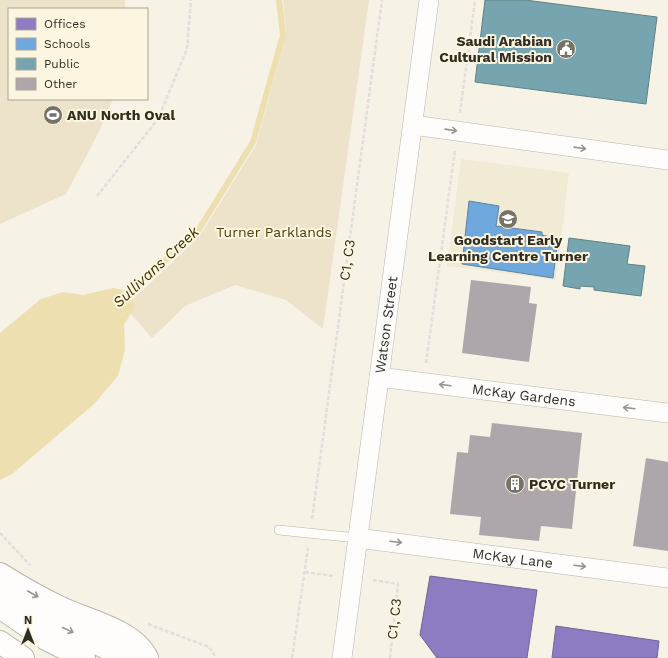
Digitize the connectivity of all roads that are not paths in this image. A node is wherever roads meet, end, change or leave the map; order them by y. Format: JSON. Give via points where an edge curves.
{"nodes":[{"id":1,"x":429,"y":0,"type":"edge"},
{"id":2,"x":413,"y":125,"type":"junction"},
{"id":3,"x":668,"y":160,"type":"edge"},
{"id":4,"x":379,"y":377,"type":"junction"},
{"id":5,"x":668,"y":413,"type":"edge"},
{"id":6,"x":279,"y":530,"type":"dead end"},
{"id":7,"x":357,"y":538,"type":"junction"},
{"id":8,"x":0,"y":574,"type":"edge"},
{"id":9,"x":668,"y":578,"type":"edge"},
{"id":10,"x":0,"y":592,"type":"edge"},
{"id":11,"x":0,"y":607,"type":"edge"},
{"id":12,"x":0,"y":642,"type":"edge"},
{"id":13,"x":341,"y":655,"type":"edge"},
{"id":14,"x":23,"y":658,"type":"edge"},
{"id":15,"x":84,"y":658,"type":"edge"},
{"id":16,"x":128,"y":658,"type":"edge"},
{"id":17,"x":147,"y":658,"type":"edge"}],
"edges":[{"from":1,"to":2,"type":"street","name":"Watson Street"},
{"from":2,"to":3,"type":"street","one_way":true},
{"from":2,"to":4,"type":"street","name":"Watson Street"},
{"from":5,"to":4,"type":"street","name":"McKay Gardens","one_way":true},
{"from":4,"to":7,"type":"street","name":"Watson Street"},
{"from":6,"to":7,"type":"lane"},
{"from":7,"to":9,"type":"street","name":"McKay Lane","one_way":true},
{"from":7,"to":13,"type":"street","name":"Watson Street"},
{"from":8,"to":17,"type":"main road","one_way":true,"via":[[52,604],[125,636],[137,645]]},
{"from":10,"to":16,"type":"main road","one_way":true,"via":[[62,627]]},
{"from":11,"to":15,"type":"main road","via":[[35,632]]},
{"from":12,"to":14,"type":"main road"}]}
